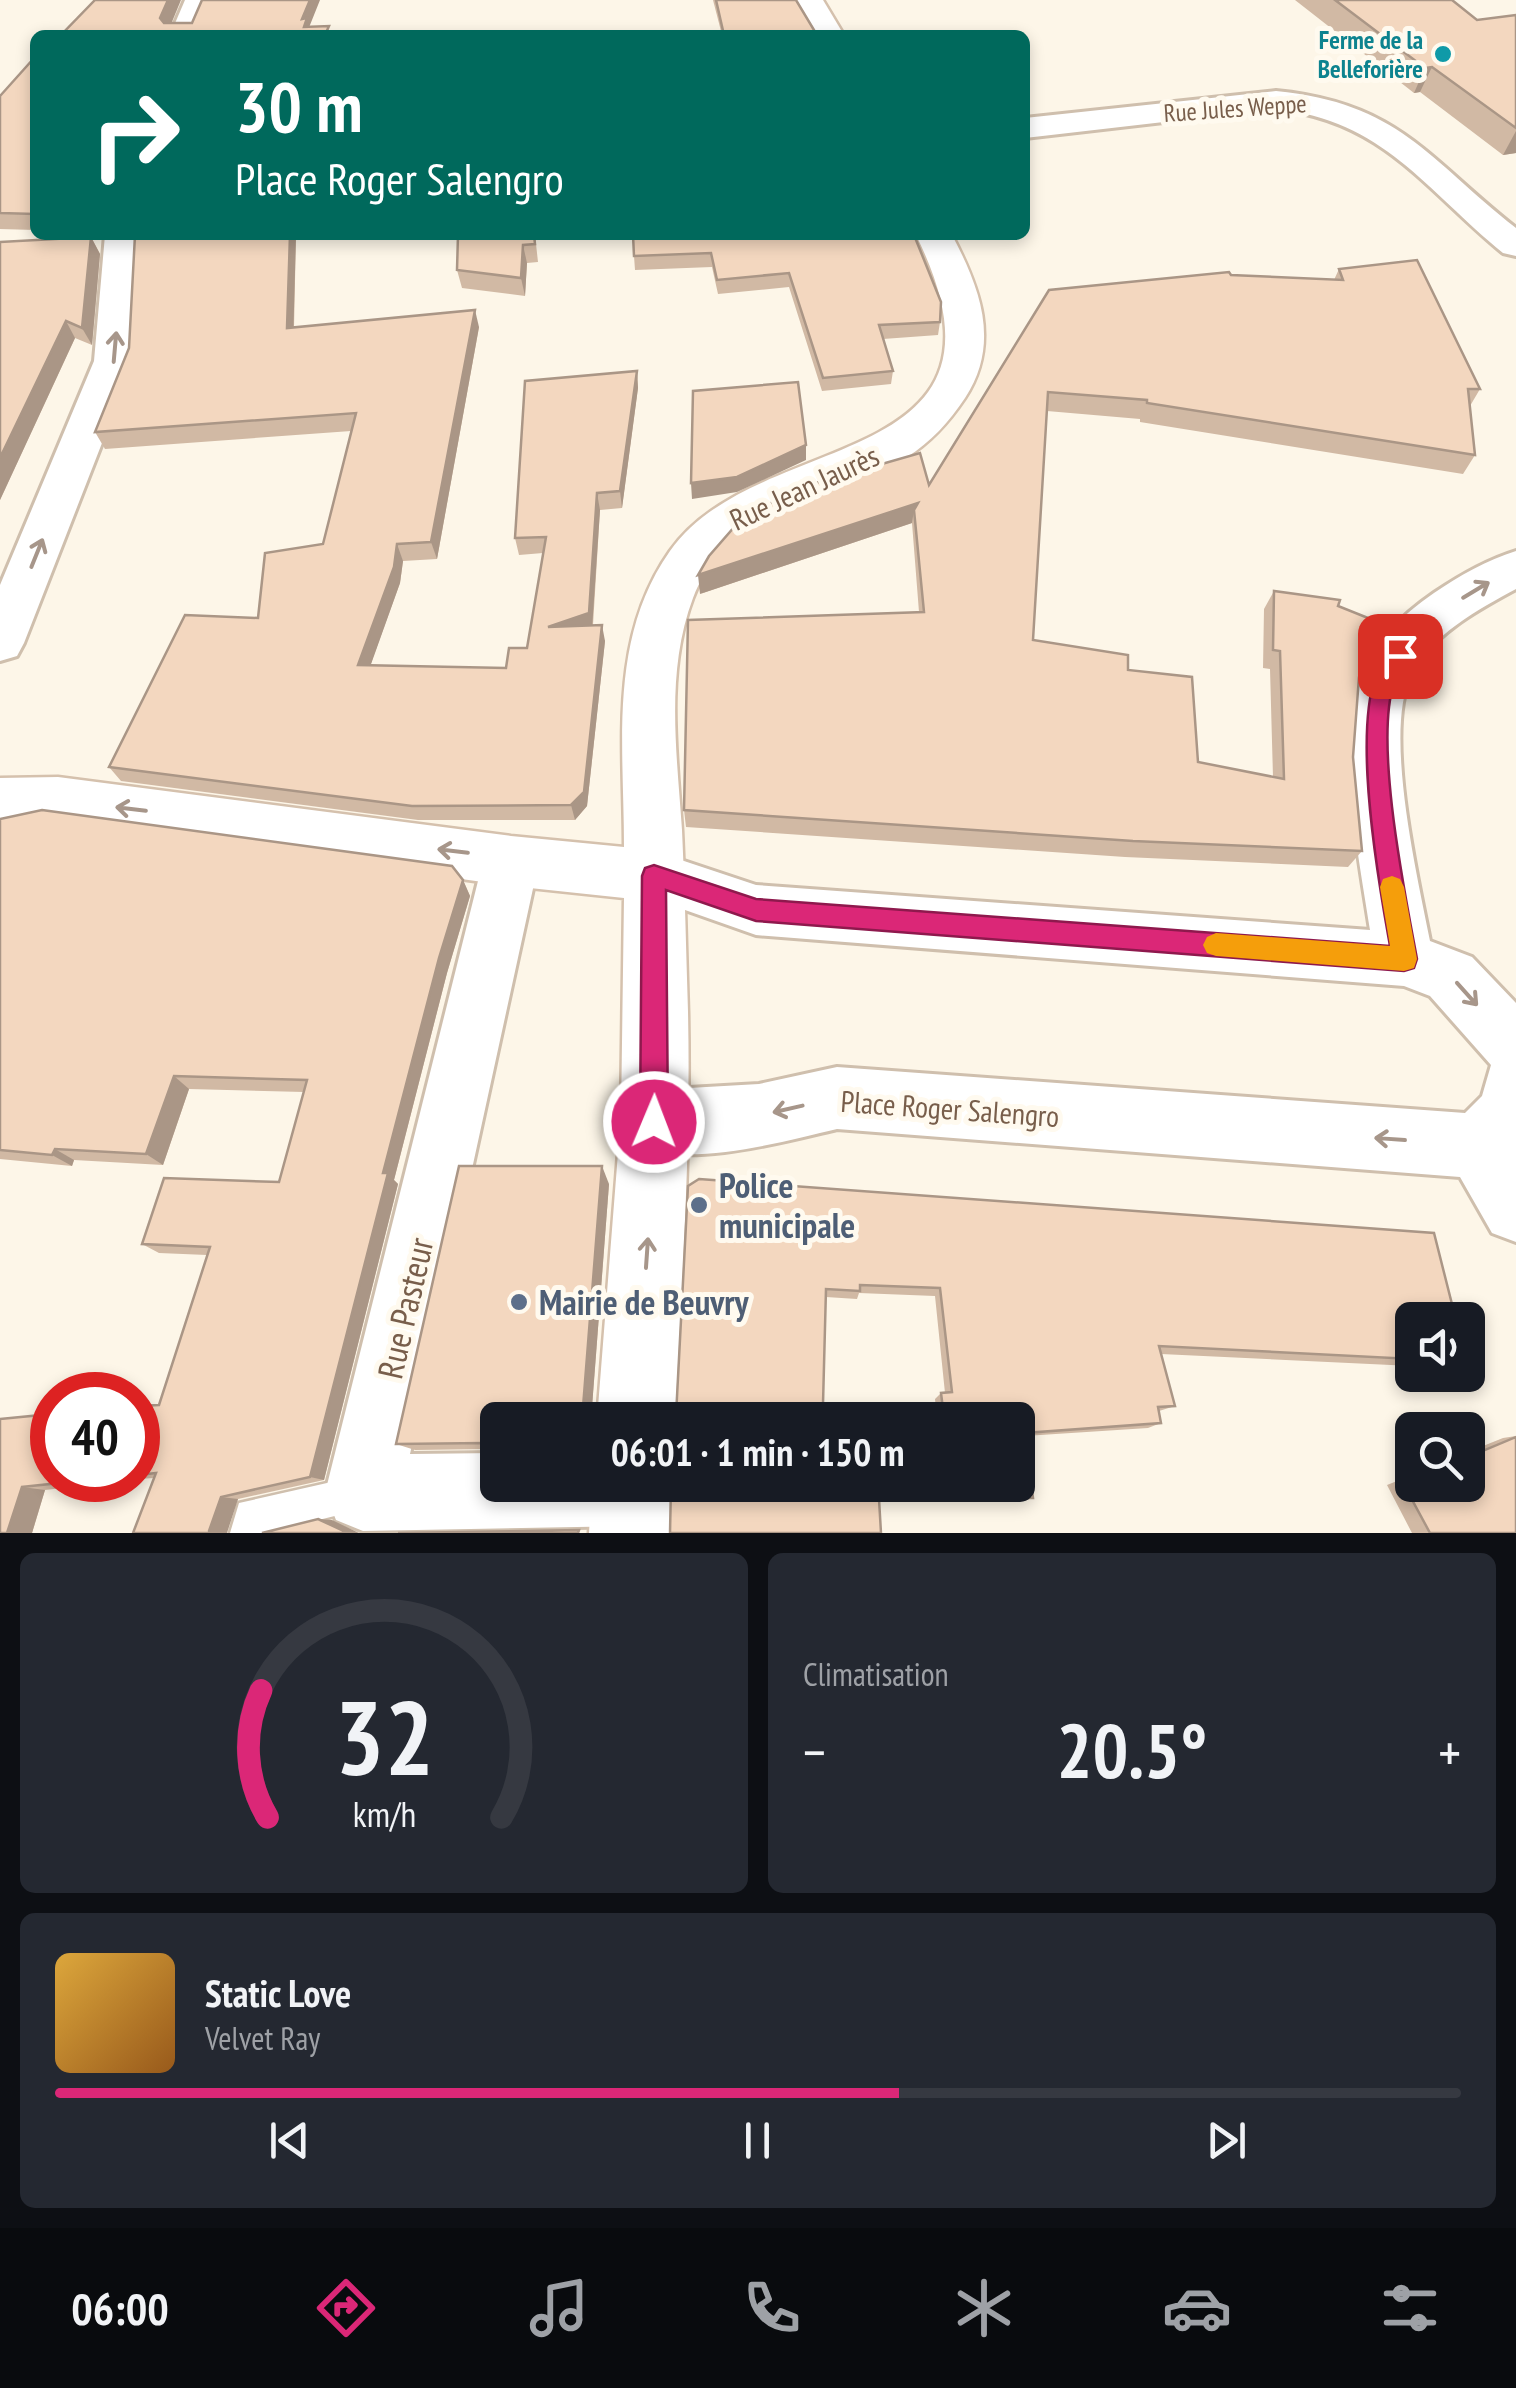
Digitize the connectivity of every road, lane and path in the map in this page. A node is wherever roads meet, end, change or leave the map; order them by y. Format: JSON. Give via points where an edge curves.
{"nodes":[{"id":1,"x":199,"y":0,"type":"edge"},
{"id":2,"x":809,"y":0,"type":"edge"},
{"id":3,"x":186,"y":30,"type":"edge"},
{"id":4,"x":826,"y":30,"type":"edge"},
{"id":5,"x":1030,"y":127,"type":"edge"},
{"id":6,"x":111,"y":240,"type":"edge"},
{"id":7,"x":936,"y":240,"type":"edge"},
{"id":8,"x":1516,"y":245,"type":"edge"},
{"id":9,"x":1516,"y":568,"type":"edge"},
{"id":10,"x":0,"y":643,"type":"edge"},
{"id":11,"x":0,"y":802,"type":"edge"},
{"id":12,"x":510,"y":861,"type":"junction"},
{"id":13,"x":654,"y":876,"type":"junction"},
{"id":14,"x":1404,"y":959,"type":"junction"},
{"id":15,"x":1516,"y":1048,"type":"edge"},
{"id":16,"x":1516,"y":1080,"type":"edge"},
{"id":17,"x":654,"y":1122,"type":"junction"},
{"id":18,"x":1501,"y":1175,"type":"edge"},
{"id":19,"x":638,"y":1402,"type":"edge"},
{"id":20,"x":480,"y":1488,"type":"edge"},
{"id":21,"x":363,"y":1493,"type":"junction"},
{"id":22,"x":248,"y":1533,"type":"edge"}],
"edges":[{"from":1,"to":3,"type":"street"},
{"from":2,"to":4,"type":"street"},
{"from":5,"to":8,"type":"street","name":"Rue Jules Weppe","via":[[1312,100],[1356,114],[1400,141]]},
{"from":10,"to":6,"type":"street","one_way":true,"via":[[114,361]]},
{"from":7,"to":13,"type":"street","name":"Rue Jean Jaurès","via":[[958,285],[965,336],[962,363],[941,403],[907,437],[873,456],[741,510],[702,541],[666,600],[654,646]]},
{"from":14,"to":9,"type":"street","one_way":true,"via":[[1375,736],[1384,680],[1416,633],[1471,591]]},
{"from":12,"to":11,"type":"street","one_way":true,"via":[[58,800]]},
{"from":12,"to":13,"type":"street"},
{"from":12,"to":21,"type":"street","name":"Rue Pasteur"},
{"from":13,"to":14,"type":"street","via":[[756,910]]},
{"from":13,"to":17,"type":"street"},
{"from":14,"to":15,"type":"street","one_way":true,"via":[[1451,976]]},
{"from":16,"to":18,"type":"street","name":"Place Roger Salengro"},
{"from":18,"to":17,"type":"street","name":"Place Roger Salengro","one_way":true,"via":[[837,1098],[760,1116]]},
{"from":19,"to":17,"type":"street","one_way":true},
{"from":20,"to":21,"type":"street"},
{"from":21,"to":22,"type":"lane","via":[[252,1516]]}]}
